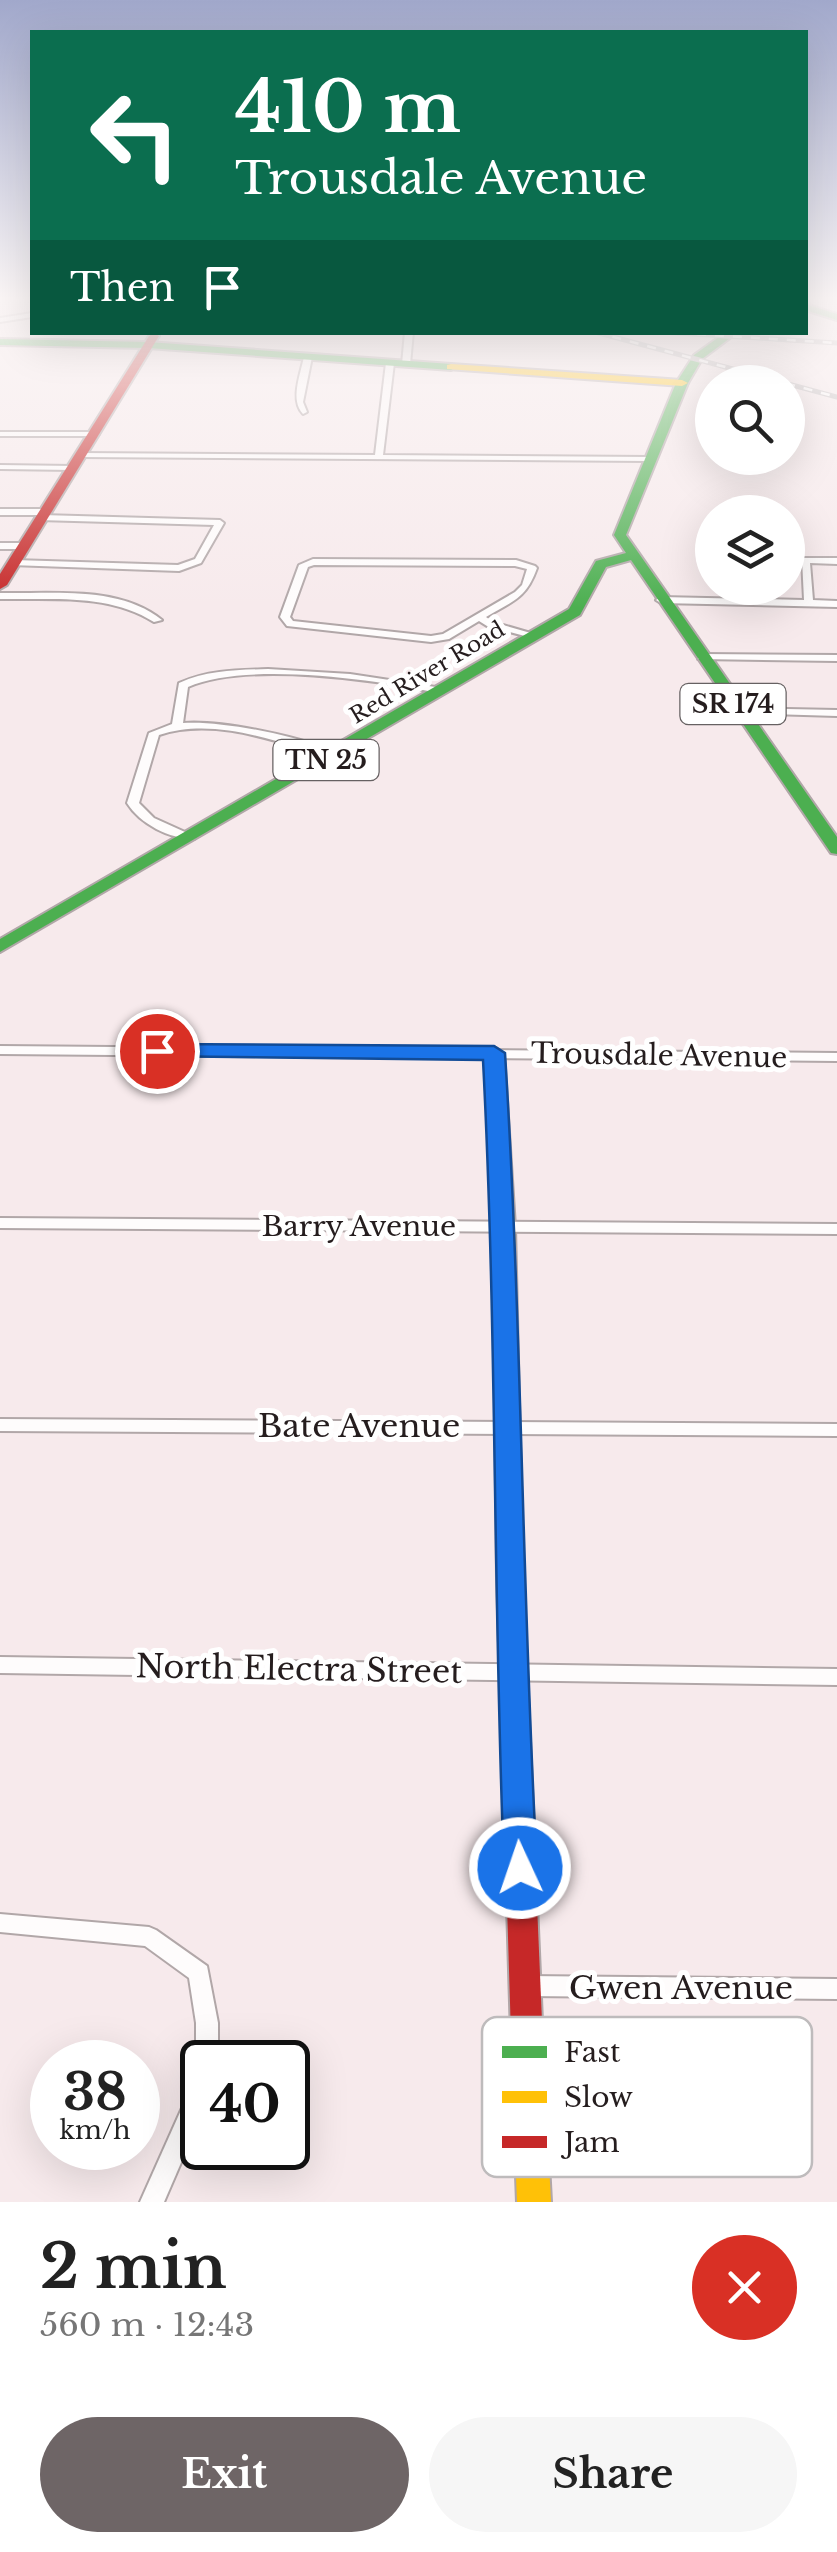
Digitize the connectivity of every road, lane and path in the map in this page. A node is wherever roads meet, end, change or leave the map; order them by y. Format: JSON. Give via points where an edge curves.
{"nodes":[{"id":1,"x":114,"y":402,"type":"edge"},
{"id":2,"x":298,"y":402,"type":"edge"},
{"id":3,"x":389,"y":402,"type":"edge"},
{"id":4,"x":674,"y":402,"type":"edge"},
{"id":5,"x":304,"y":412,"type":"dead end"},
{"id":6,"x":0,"y":434,"type":"edge"},
{"id":7,"x":95,"y":434,"type":"junction"},
{"id":8,"x":378,"y":454,"type":"junction"},
{"id":9,"x":649,"y":459,"type":"junction"},
{"id":10,"x":77,"y":462,"type":"junction"},
{"id":11,"x":0,"y":467,"type":"edge"},
{"id":12,"x":0,"y":512,"type":"edge"},
{"id":13,"x":44,"y":515,"type":"junction"},
{"id":14,"x":0,"y":546,"type":"edge"},
{"id":15,"x":19,"y":554,"type":"junction"},
{"id":16,"x":631,"y":556,"type":"junction"},
{"id":17,"x":837,"y":561,"type":"edge"},
{"id":18,"x":0,"y":585,"type":"edge"},
{"id":19,"x":0,"y":596,"type":"edge"},
{"id":20,"x":661,"y":600,"type":"junction"},
{"id":21,"x":809,"y":602,"type":"junction"},
{"id":22,"x":837,"y":604,"type":"edge"},
{"id":23,"x":484,"y":619,"type":"junction"},
{"id":24,"x":157,"y":620,"type":"dead end"},
{"id":25,"x":530,"y":634,"type":"junction"},
{"id":26,"x":702,"y":658,"type":"junction"},
{"id":27,"x":837,"y":658,"type":"edge"},
{"id":28,"x":442,"y":691,"type":"junction"},
{"id":29,"x":738,"y":711,"type":"junction"},
{"id":30,"x":837,"y":713,"type":"edge"},
{"id":31,"x":177,"y":727,"type":"junction"},
{"id":32,"x":334,"y":756,"type":"junction"},
{"id":33,"x":190,"y":837,"type":"junction"},
{"id":34,"x":837,"y":849,"type":"edge"},
{"id":35,"x":0,"y":948,"type":"edge"},
{"id":36,"x":0,"y":1050,"type":"edge"},
{"id":37,"x":494,"y":1053,"type":"junction"},
{"id":38,"x":837,"y":1057,"type":"edge"},
{"id":39,"x":0,"y":1223,"type":"edge"},
{"id":40,"x":504,"y":1227,"type":"junction"},
{"id":41,"x":837,"y":1230,"type":"edge"},
{"id":42,"x":0,"y":1425,"type":"edge"},
{"id":43,"x":505,"y":1427,"type":"junction"},
{"id":44,"x":837,"y":1430,"type":"edge"},
{"id":45,"x":0,"y":1665,"type":"edge"},
{"id":46,"x":511,"y":1672,"type":"junction"},
{"id":47,"x":837,"y":1677,"type":"edge"},
{"id":48,"x":0,"y":1923,"type":"edge"},
{"id":49,"x":526,"y":1986,"type":"junction"},
{"id":50,"x":837,"y":1989,"type":"edge"},
{"id":51,"x":527,"y":2017,"type":"edge"},
{"id":52,"x":207,"y":2040,"type":"edge"},
{"id":53,"x":180,"y":2139,"type":"edge"},
{"id":54,"x":533,"y":2177,"type":"edge"},
{"id":55,"x":152,"y":2202,"type":"edge"},
{"id":56,"x":534,"y":2202,"type":"edge"}],
"edges":[{"from":1,"to":7,"type":"street"},
{"from":2,"to":5,"type":"street"},
{"from":3,"to":8,"type":"street"},
{"from":4,"to":9,"type":"street"},
{"from":6,"to":7,"type":"street"},
{"from":7,"to":10,"type":"street"},
{"from":8,"to":9,"type":"street"},
{"from":8,"to":10,"type":"street"},
{"from":9,"to":16,"type":"street","via":[[620,528]]},
{"from":10,"to":11,"type":"street"},
{"from":10,"to":13,"type":"street"},
{"from":12,"to":13,"type":"street"},
{"from":13,"to":15,"type":"street"},
{"from":13,"to":15,"type":"street","via":[[220,524],[198,561],[179,568]]},
{"from":14,"to":15,"type":"street"},
{"from":15,"to":18,"type":"street"},
{"from":16,"to":20,"type":"street","number":"SR 174"},
{"from":16,"to":25,"type":"street","name":"Red River Road","number":"TN 25","via":[[601,564],[582,604]]},
{"from":17,"to":21,"type":"street","via":[[804,560]]},
{"from":19,"to":24,"type":"street","via":[[117,601]]},
{"from":20,"to":21,"type":"street"},
{"from":20,"to":26,"type":"street","number":"SR 174"},
{"from":21,"to":22,"type":"street"},
{"from":23,"to":23,"type":"street","via":[[431,639],[299,626],[284,617],[304,565],[314,562],[529,565],[526,586]]},
{"from":23,"to":25,"type":"street"},
{"from":25,"to":28,"type":"street","name":"Red River Road","number":"TN 25"},
{"from":26,"to":27,"type":"street"},
{"from":26,"to":29,"type":"street","number":"SR 174"},
{"from":28,"to":31,"type":"street","via":[[354,676],[210,674],[184,685]]},
{"from":28,"to":32,"type":"street","name":"Red River Road","number":"TN 25"},
{"from":29,"to":30,"type":"street"},
{"from":29,"to":34,"type":"street","number":"SR 174"},
{"from":31,"to":32,"type":"street","via":[[259,732]]},
{"from":31,"to":33,"type":"street","via":[[148,743],[133,804],[150,820]]},
{"from":32,"to":33,"type":"street","name":"Red River Road","number":"TN 25"},
{"from":33,"to":35,"type":"street","name":"Red River Road","number":"TN 25"},
{"from":36,"to":37,"type":"street","name":"Trousdale Avenue"},
{"from":37,"to":38,"type":"street","name":"Trousdale Avenue"},
{"from":37,"to":40,"type":"street"},
{"from":39,"to":40,"type":"street","name":"Barry Avenue"},
{"from":40,"to":41,"type":"street","name":"Barry Avenue"},
{"from":40,"to":43,"type":"street"},
{"from":42,"to":43,"type":"street","name":"Bate Avenue"},
{"from":43,"to":44,"type":"street","name":"Bate Avenue"},
{"from":43,"to":46,"type":"street"},
{"from":45,"to":46,"type":"street","name":"North Electra Street"},
{"from":46,"to":47,"type":"street","name":"North Electra Street"},
{"from":46,"to":49,"type":"street"},
{"from":48,"to":52,"type":"street","via":[[149,1937],[199,1973]]},
{"from":49,"to":50,"type":"street","name":"Gwen Avenue"},
{"from":49,"to":51,"type":"street"},
{"from":53,"to":55,"type":"street"},
{"from":54,"to":56,"type":"street"}]}
